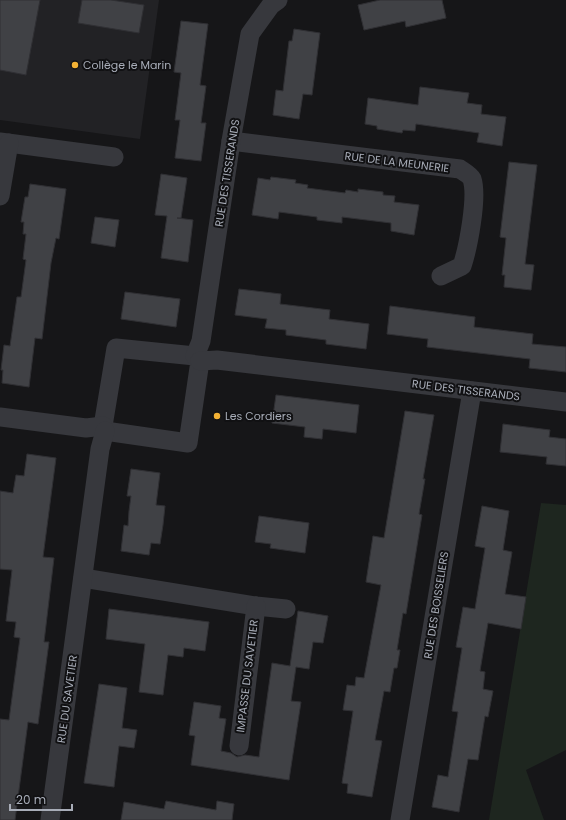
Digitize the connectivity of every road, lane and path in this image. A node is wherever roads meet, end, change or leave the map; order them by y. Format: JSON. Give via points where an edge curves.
{"nodes":[{"id":1,"x":278,"y":0,"type":"edge"},
{"id":2,"x":231,"y":141,"type":"junction"},
{"id":3,"x":5,"y":143,"type":"edge"},
{"id":4,"x":114,"y":157,"type":"dead end"},
{"id":5,"x":0,"y":196,"type":"edge"},
{"id":6,"x":441,"y":276,"type":"dead end"},
{"id":7,"x":198,"y":358,"type":"junction"},
{"id":8,"x":472,"y":391,"type":"junction"},
{"id":9,"x":566,"y":402,"type":"edge"},
{"id":10,"x":0,"y":416,"type":"edge"},
{"id":11,"x":104,"y":429,"type":"junction"},
{"id":12,"x":83,"y":578,"type":"junction"},
{"id":13,"x":256,"y":606,"type":"junction"},
{"id":14,"x":286,"y":608,"type":"dead end"},
{"id":15,"x":238,"y":746,"type":"dead end"},
{"id":16,"x":50,"y":820,"type":"edge"},
{"id":17,"x":400,"y":820,"type":"edge"}],
"edges":[{"from":1,"to":2,"type":"street","name":"RUE DES TISSERANDS","via":[[271,5],[250,34]]},
{"from":2,"to":6,"type":"street","name":"RUE DE LA MEUNERIE","via":[[460,169],[471,177],[475,189],[468,250],[462,266]]},
{"from":2,"to":7,"type":"street","name":"RUE DES TISSERANDS"},
{"from":3,"to":4,"type":"street"},
{"from":3,"to":5,"type":"street"},
{"from":7,"to":8,"type":"street","name":"RUE DES TISSERANDS"},
{"from":7,"to":11,"type":"street","name":"RUE DU SAVETIER","via":[[116,348]]},
{"from":7,"to":11,"type":"street","via":[[188,442]]},
{"from":8,"to":9,"type":"street","name":"RUE DES TISSERANDS"},
{"from":8,"to":17,"type":"street","name":"RUE DES BOISSELIERS"},
{"from":10,"to":11,"type":"street"},
{"from":11,"to":12,"type":"street","name":"RUE DU SAVETIER"},
{"from":12,"to":13,"type":"street"},
{"from":12,"to":16,"type":"street","name":"RUE DU SAVETIER"},
{"from":13,"to":14,"type":"street"},
{"from":13,"to":15,"type":"street","name":"IMPASSE DU SAVETIER"}]}
